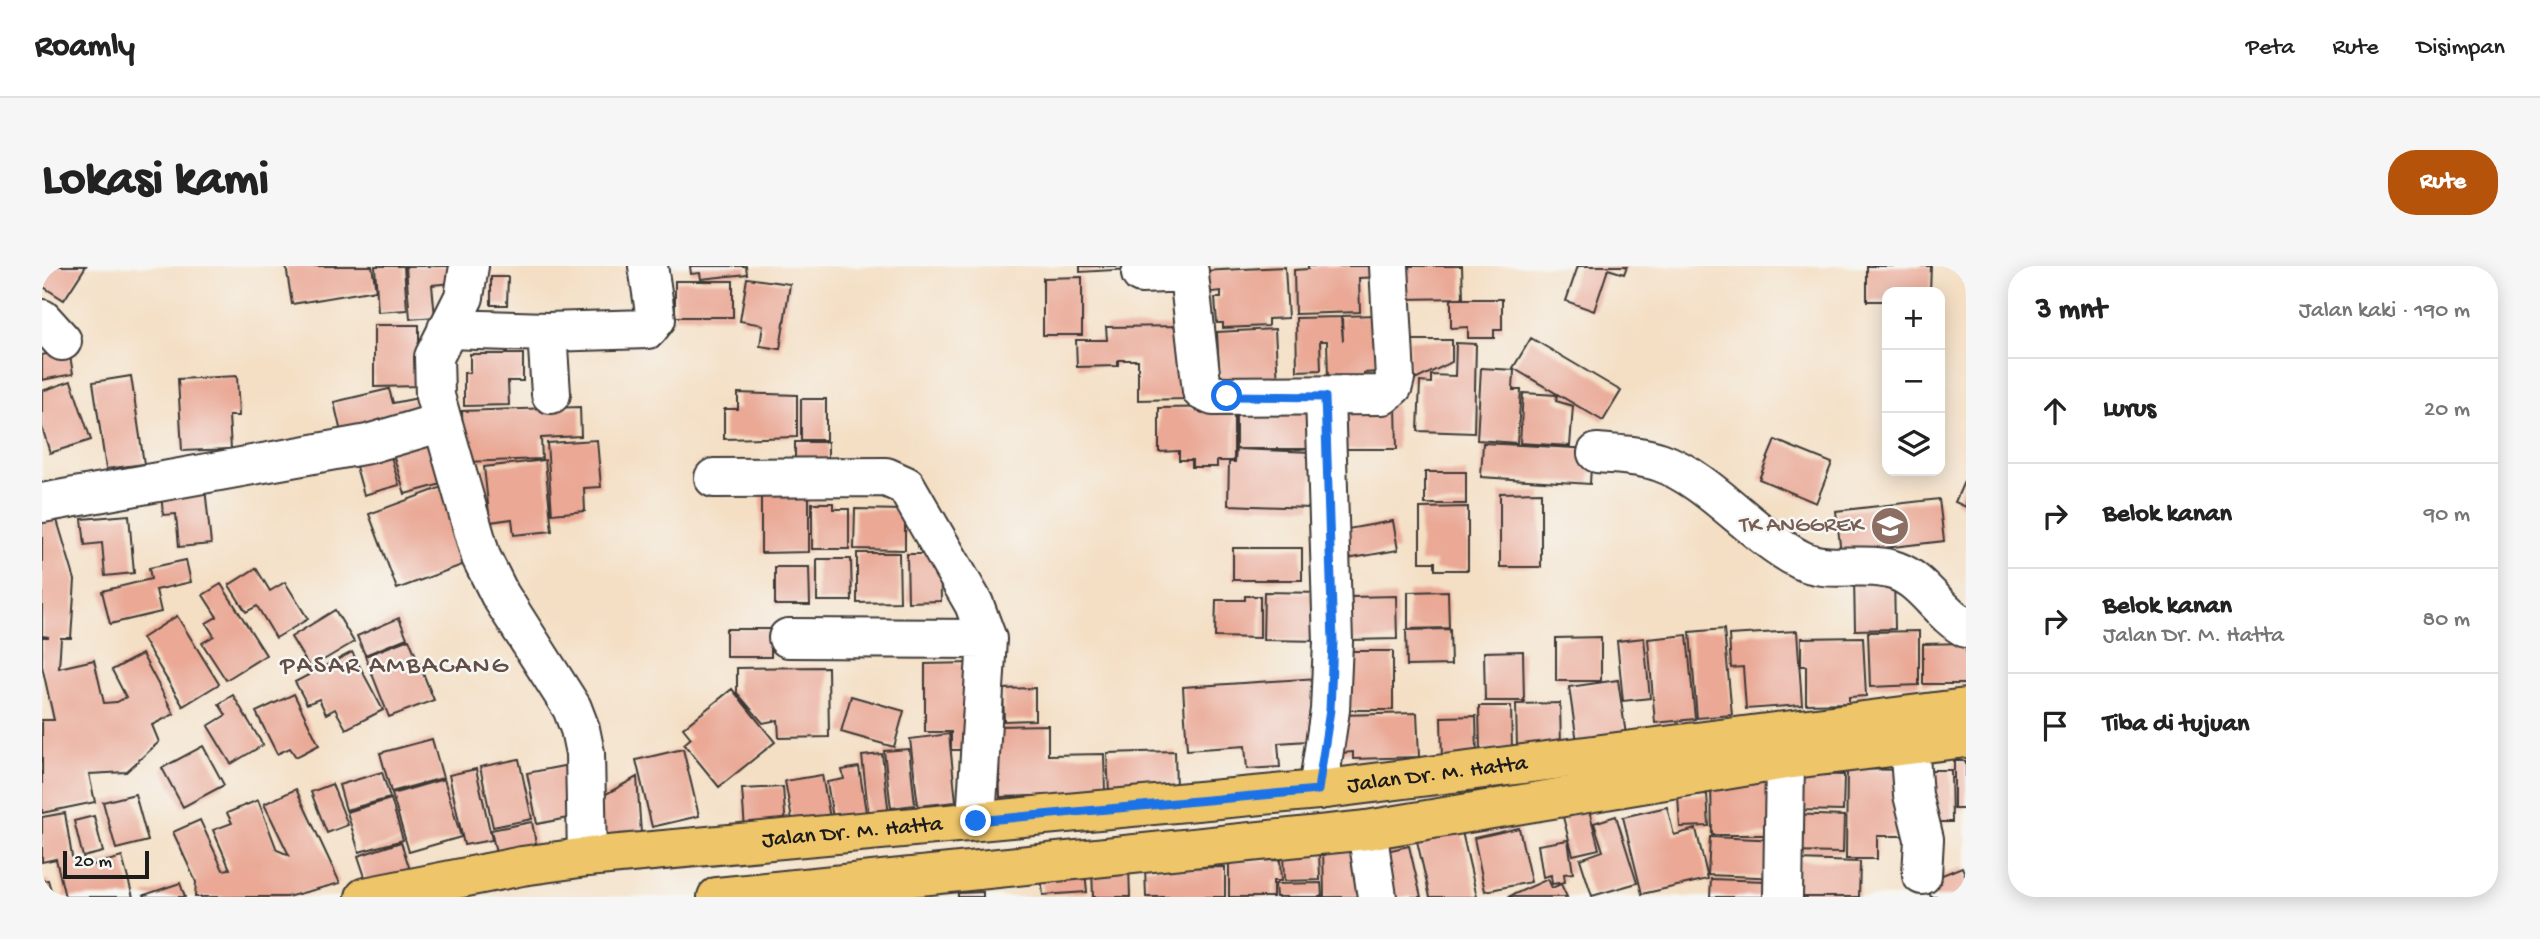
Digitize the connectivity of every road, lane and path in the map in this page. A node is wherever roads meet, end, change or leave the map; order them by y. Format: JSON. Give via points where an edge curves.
{"nodes":[{"id":1,"x":469,"y":266,"type":"edge"},
{"id":2,"x":648,"y":266,"type":"edge"},
{"id":3,"x":1389,"y":266,"type":"edge"},
{"id":4,"x":1189,"y":269,"type":"edge"},
{"id":5,"x":1141,"y":274,"type":"dead end"},
{"id":6,"x":447,"y":329,"type":"junction"},
{"id":7,"x":547,"y":332,"type":"junction"},
{"id":8,"x":551,"y":394,"type":"dead end"},
{"id":9,"x":1325,"y":397,"type":"junction"},
{"id":10,"x":442,"y":422,"type":"junction"},
{"id":11,"x":1597,"y":453,"type":"dead end"},
{"id":12,"x":714,"y":478,"type":"dead end"},
{"id":13,"x":42,"y":503,"type":"edge"},
{"id":14,"x":1966,"y":628,"type":"edge"},
{"id":15,"x":788,"y":638,"type":"dead end"},
{"id":16,"x":987,"y":639,"type":"junction"},
{"id":17,"x":1966,"y":708,"type":"edge"},
{"id":18,"x":1966,"y":738,"type":"edge"},
{"id":19,"x":1909,"y":744,"type":"junction"},
{"id":20,"x":1785,"y":761,"type":"junction"},
{"id":21,"x":1318,"y":790,"type":"junction"},
{"id":22,"x":976,"y":821,"type":"junction"},
{"id":23,"x":1367,"y":830,"type":"junction"},
{"id":24,"x":587,"y":857,"type":"junction"},
{"id":25,"x":1922,"y":875,"type":"dead end"},
{"id":26,"x":524,"y":881,"type":"edge"},
{"id":27,"x":925,"y":886,"type":"edge"},
{"id":28,"x":365,"y":897,"type":"edge"},
{"id":29,"x":717,"y":897,"type":"edge"},
{"id":30,"x":1377,"y":897,"type":"edge"},
{"id":31,"x":1783,"y":897,"type":"edge"}],
"edges":[{"from":1,"to":6,"type":"street","via":[[464,297]]},
{"from":2,"to":7,"type":"street","via":[[656,319],[648,329]]},
{"from":3,"to":9,"type":"street","via":[[1392,386],[1382,395]]},
{"from":4,"to":5,"type":"street"},
{"from":4,"to":9,"type":"street","via":[[1202,391],[1213,396]]},
{"from":6,"to":7,"type":"street"},
{"from":6,"to":10,"type":"street","via":[[432,372]]},
{"from":7,"to":8,"type":"street"},
{"from":9,"to":21,"type":"street","via":[[1333,642],[1330,710]]},
{"from":10,"to":13,"type":"street","via":[[368,444]]},
{"from":10,"to":24,"type":"street","via":[[481,557],[572,708],[580,729],[585,753]]},
{"from":11,"to":14,"type":"street","via":[[1644,458],[1674,468],[1808,563],[1903,573]]},
{"from":12,"to":16,"type":"street","via":[[886,477],[901,482],[974,604]]},
{"from":15,"to":16,"type":"street"},
{"from":16,"to":22,"type":"street"},
{"from":17,"to":21,"type":"main road","name":"Jalan Dr. M. Hatta"},
{"from":18,"to":19,"type":"main road","name":"Jalan Dr. M. Hatta"},
{"from":19,"to":20,"type":"main road","name":"Jalan Dr. M. Hatta"},
{"from":19,"to":25,"type":"street","via":[[1913,795],[1924,839]]},
{"from":20,"to":23,"type":"main road","name":"Jalan Dr. M. Hatta"},
{"from":20,"to":31,"type":"street"},
{"from":21,"to":22,"type":"main road","name":"Jalan Dr. M. Hatta"},
{"from":22,"to":24,"type":"main road","name":"Jalan Dr. M. Hatta"},
{"from":23,"to":27,"type":"main road","name":"Jalan Dr. M. Hatta"},
{"from":23,"to":30,"type":"street"},
{"from":24,"to":26,"type":"main road","name":"Jalan Dr. M. Hatta"},
{"from":26,"to":28,"type":"main road","name":"Jalan Dr. M. Hatta"},
{"from":27,"to":29,"type":"main road","name":"Jalan Dr. M. Hatta"}]}
